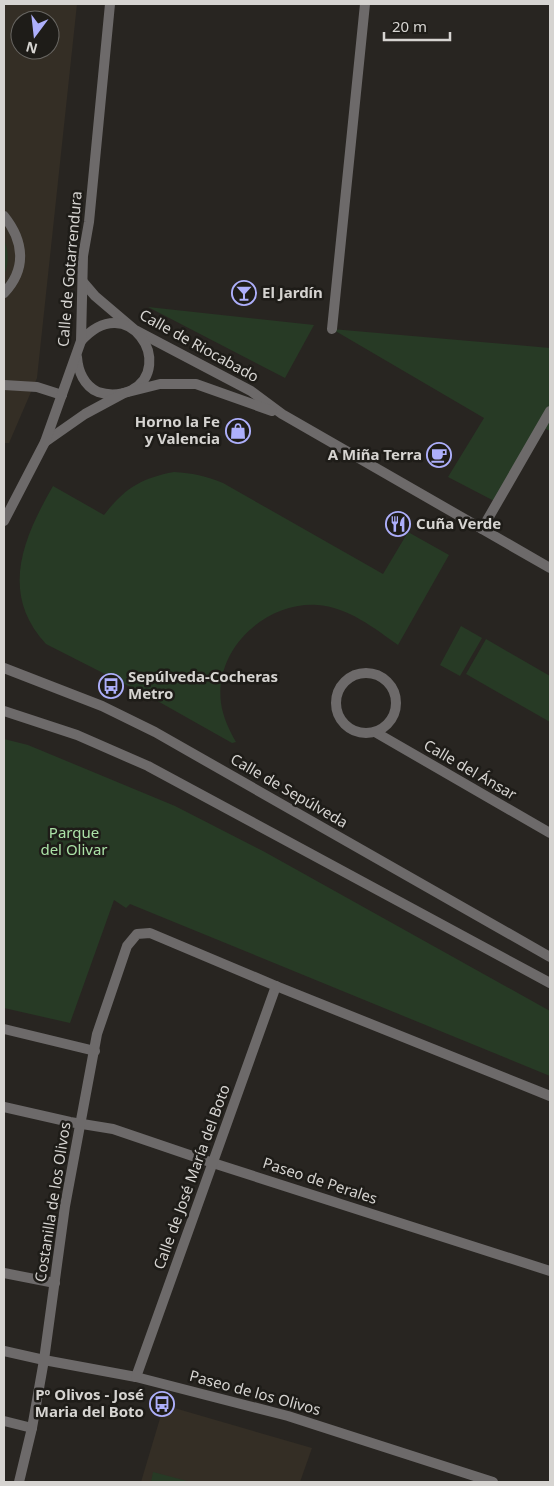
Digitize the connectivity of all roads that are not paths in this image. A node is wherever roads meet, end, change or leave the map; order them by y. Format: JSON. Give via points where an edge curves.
{"nodes":[{"id":1,"x":110,"y":4,"type":"edge"},
{"id":2,"x":365,"y":4,"type":"edge"},
{"id":3,"x":4,"y":216,"type":"edge"},
{"id":4,"x":83,"y":282,"type":"junction"},
{"id":5,"x":4,"y":293,"type":"edge"},
{"id":6,"x":135,"y":330,"type":"junction"},
{"id":7,"x":332,"y":330,"type":"dead end"},
{"id":8,"x":81,"y":341,"type":"junction"},
{"id":9,"x":77,"y":354,"type":"junction"},
{"id":10,"x":4,"y":385,"type":"edge"},
{"id":11,"x":124,"y":393,"type":"junction"},
{"id":12,"x":62,"y":395,"type":"junction"},
{"id":13,"x":550,"y":411,"type":"edge"},
{"id":14,"x":282,"y":414,"type":"junction"},
{"id":15,"x":45,"y":442,"type":"junction"},
{"id":16,"x":4,"y":521,"type":"edge"},
{"id":17,"x":482,"y":529,"type":"junction"},
{"id":18,"x":550,"y":568,"type":"edge"},
{"id":19,"x":4,"y":668,"type":"edge"},
{"id":20,"x":4,"y":711,"type":"edge"},
{"id":21,"x":376,"y":732,"type":"junction"},
{"id":22,"x":550,"y":833,"type":"edge"},
{"id":23,"x":550,"y":957,"type":"edge"},
{"id":24,"x":550,"y":983,"type":"edge"},
{"id":25,"x":276,"y":986,"type":"junction"},
{"id":26,"x":4,"y":1028,"type":"edge"},
{"id":27,"x":95,"y":1051,"type":"junction"},
{"id":28,"x":550,"y":1096,"type":"edge"},
{"id":29,"x":4,"y":1107,"type":"edge"},
{"id":30,"x":80,"y":1124,"type":"junction"},
{"id":31,"x":213,"y":1163,"type":"junction"},
{"id":32,"x":550,"y":1271,"type":"edge"},
{"id":33,"x":4,"y":1273,"type":"edge"},
{"id":34,"x":55,"y":1284,"type":"junction"},
{"id":35,"x":4,"y":1350,"type":"edge"},
{"id":36,"x":44,"y":1360,"type":"junction"},
{"id":37,"x":136,"y":1377,"type":"junction"},
{"id":38,"x":4,"y":1421,"type":"edge"},
{"id":39,"x":32,"y":1428,"type":"junction"},
{"id":40,"x":19,"y":1482,"type":"edge"},
{"id":41,"x":493,"y":1482,"type":"edge"}],
"edges":[{"from":1,"to":4,"type":"street","name":"Calle de Gotarrendura","via":[[83,256]]},
{"from":2,"to":7,"type":"street"},
{"from":3,"to":5,"type":"street","via":[[16,232],[21,249],[19,268],[12,285]]},
{"from":4,"to":6,"type":"street","name":"Calle de Riocabado"},
{"from":4,"to":8,"type":"street","name":"Calle de Gotarrendura"},
{"from":6,"to":8,"type":"street","via":[[112,323],[100,325]]},
{"from":6,"to":11,"type":"street","via":[[143,338],[150,359],[142,380]]},
{"from":6,"to":14,"type":"street","name":"Calle de Riocabado","via":[[251,391]]},
{"from":8,"to":9,"type":"street","name":"Calle de Gotarrendura"},
{"from":9,"to":11,"type":"street","via":[[78,368],[96,391],[110,395]]},
{"from":9,"to":12,"type":"street","name":"Calle de Gotarrendura"},
{"from":10,"to":12,"type":"street","via":[[37,387]]},
{"from":11,"to":14,"type":"street","name":"Calle de Riocabado","via":[[160,384],[196,384]]},
{"from":11,"to":15,"type":"street","name":"Calle de Riocabado","via":[[85,414]]},
{"from":12,"to":15,"type":"street","name":"Calle de Gotarrendura"},
{"from":13,"to":17,"type":"street"},
{"from":14,"to":17,"type":"street","name":"Calle de Riocabado"},
{"from":15,"to":16,"type":"street","name":"Calle de Gotarrendura"},
{"from":17,"to":18,"type":"street","name":"Calle de Riocabado"},
{"from":19,"to":23,"type":"street","name":"Calle de Sepúlveda","via":[[102,706],[155,732]]},
{"from":20,"to":24,"type":"street","via":[[77,735],[148,766]]},
{"from":21,"to":21,"type":"street","name":"Calle del Ánsar","via":[[384,728],[396,712],[395,692],[382,677],[373,673],[353,675],[339,689],[336,699],[340,719],[355,732]]},
{"from":21,"to":22,"type":"street","name":"Calle del Ánsar"},
{"from":25,"to":27,"type":"street","name":"Costanilla de los Olivos","via":[[150,933],[137,934],[127,946],[97,1034]]},
{"from":25,"to":28,"type":"street"},
{"from":25,"to":31,"type":"street","name":"Calle de José María del Boto"},
{"from":26,"to":27,"type":"street"},
{"from":27,"to":30,"type":"street","name":"Costanilla de los Olivos"},
{"from":29,"to":30,"type":"street","name":"Paseo de Perales"},
{"from":30,"to":31,"type":"street","name":"Paseo de Perales","via":[[114,1129]]},
{"from":30,"to":34,"type":"street","name":"Costanilla de los Olivos"},
{"from":31,"to":32,"type":"street","name":"Paseo de Perales"},
{"from":31,"to":37,"type":"street","name":"Calle de José María del Boto"},
{"from":33,"to":34,"type":"street"},
{"from":34,"to":36,"type":"street","name":"Costanilla de los Olivos"},
{"from":35,"to":36,"type":"street","name":"Paseo de los Olivos"},
{"from":36,"to":37,"type":"street","name":"Paseo de los Olivos"},
{"from":36,"to":39,"type":"street","name":"Costanilla de los Olivos"},
{"from":37,"to":41,"type":"street","name":"Paseo de los Olivos","via":[[288,1416]]},
{"from":38,"to":39,"type":"street"},
{"from":39,"to":40,"type":"street","name":"Costanilla de los Olivos"}]}
